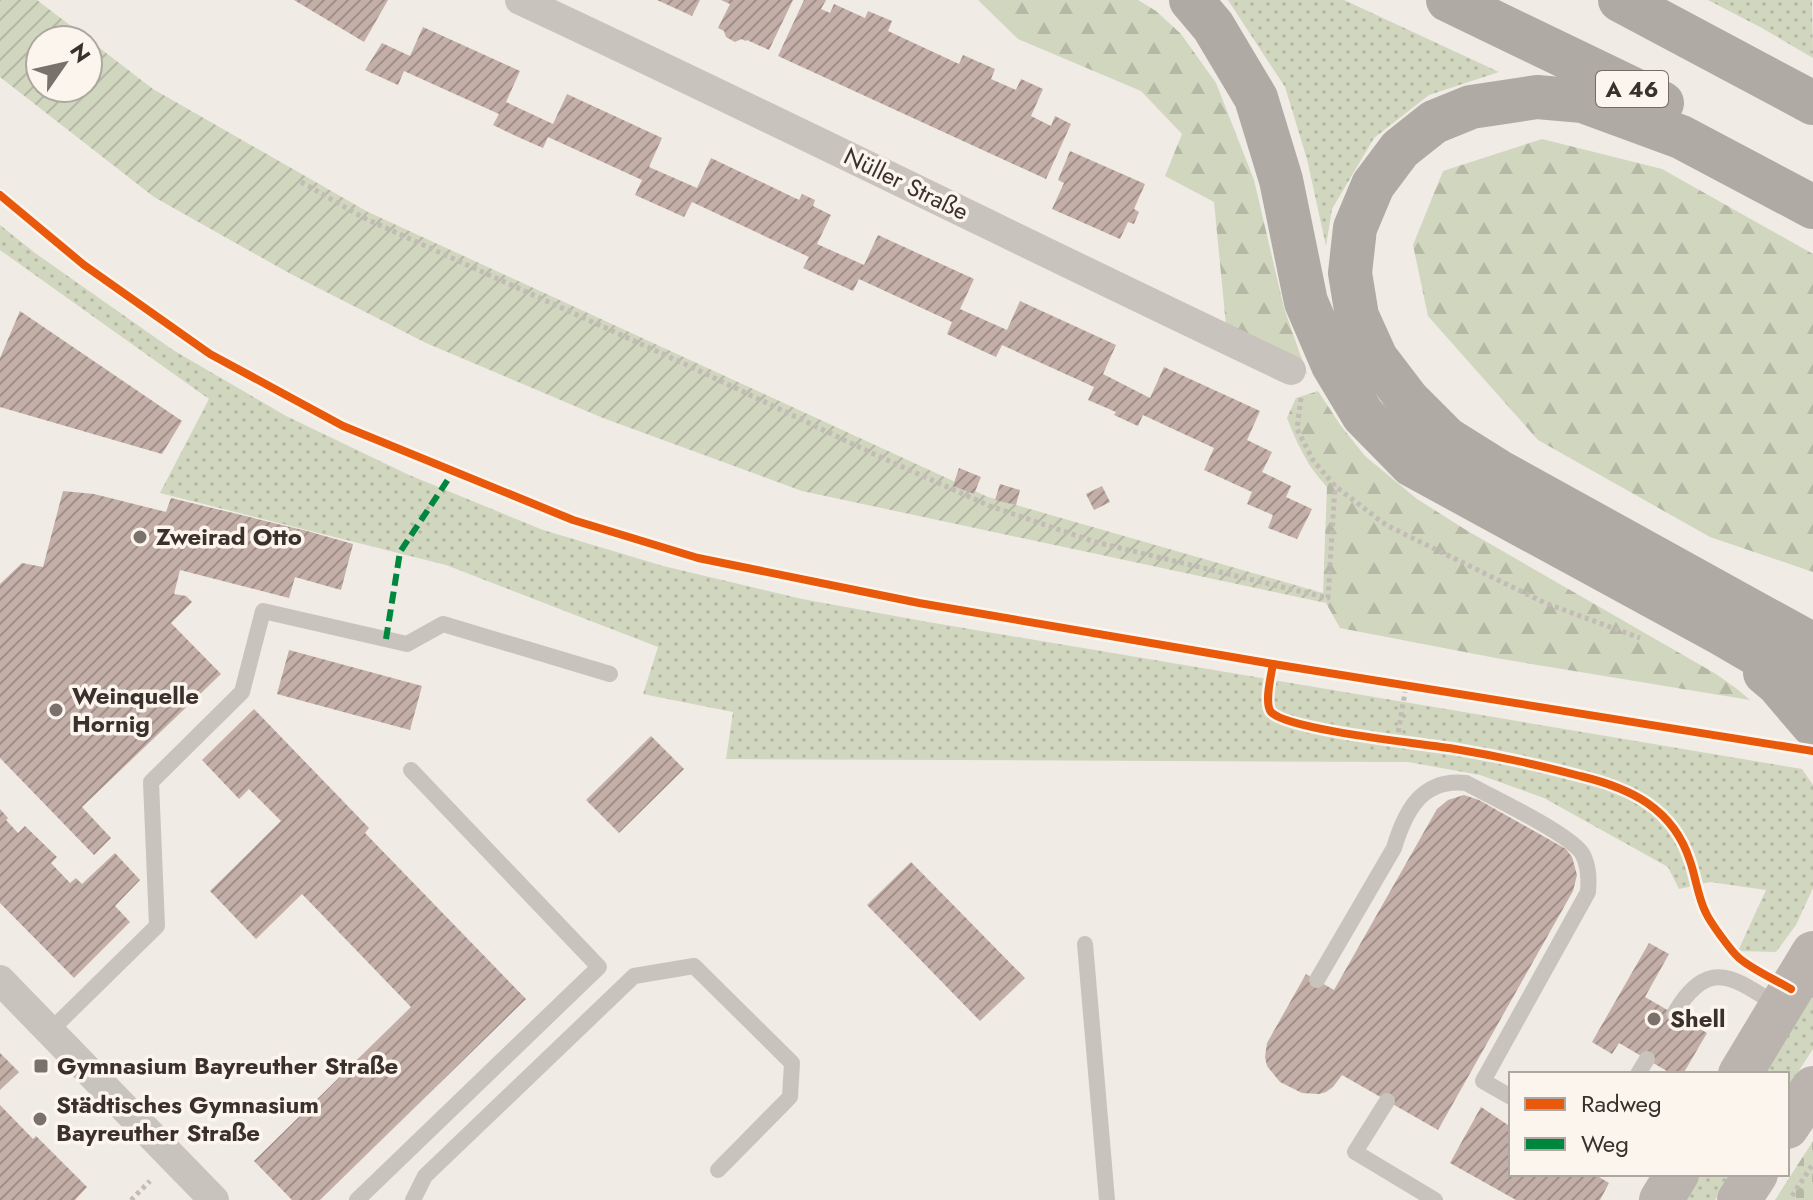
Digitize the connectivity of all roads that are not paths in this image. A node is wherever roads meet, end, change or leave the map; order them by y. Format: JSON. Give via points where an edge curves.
{"nodes":[{"id":1,"x":520,"y":0,"type":"edge"},
{"id":2,"x":1191,"y":0,"type":"edge"},
{"id":3,"x":1448,"y":0,"type":"edge"},
{"id":4,"x":1620,"y":0,"type":"edge"},
{"id":5,"x":1813,"y":103,"type":"edge"},
{"id":6,"x":1813,"y":183,"type":"edge"},
{"id":7,"x":1813,"y":207,"type":"edge"},
{"id":8,"x":1291,"y":370,"type":"road end"},
{"id":9,"x":1807,"y":639,"type":"edge"},
{"id":10,"x":610,"y":674,"type":"dead end"},
{"id":11,"x":1796,"y":686,"type":"edge"},
{"id":12,"x":1813,"y":725,"type":"edge"},
{"id":13,"x":411,"y":770,"type":"dead end"},
{"id":14,"x":1085,"y":944,"type":"dead end"},
{"id":15,"x":1813,"y":953,"type":"edge"},
{"id":16,"x":0,"y":980,"type":"edge"},
{"id":17,"x":1317,"y":980,"type":"dead end"},
{"id":18,"x":1781,"y":1007,"type":"junction"},
{"id":19,"x":1674,"y":1014,"type":"dead end"},
{"id":20,"x":50,"y":1031,"type":"junction"},
{"id":21,"x":1741,"y":1072,"type":"edge"},
{"id":22,"x":1813,"y":1088,"type":"edge"},
{"id":23,"x":1509,"y":1096,"type":"edge"},
{"id":24,"x":1387,"y":1101,"type":"dead end"},
{"id":25,"x":1789,"y":1124,"type":"edge"},
{"id":26,"x":718,"y":1170,"type":"dead end"},
{"id":27,"x":1755,"y":1176,"type":"edge"},
{"id":28,"x":214,"y":1200,"type":"edge"},
{"id":29,"x":357,"y":1200,"type":"edge"},
{"id":30,"x":413,"y":1200,"type":"edge"},
{"id":31,"x":1107,"y":1200,"type":"edge"},
{"id":32,"x":1435,"y":1200,"type":"edge"},
{"id":33,"x":1739,"y":1200,"type":"edge"}],
"edges":[{"from":1,"to":8,"type":"street","name":"Nüller Straße"},
{"from":2,"to":11,"type":"highway","via":[[1256,98],[1281,180],[1306,302],[1333,365],[1363,415],[1412,465],[1722,634]]},
{"from":3,"to":6,"type":"highway","number":"A 46","via":[[1695,119]]},
{"from":4,"to":5,"type":"highway"},
{"from":7,"to":9,"type":"highway","via":[[1681,137],[1583,101],[1537,97],[1471,107],[1434,122],[1400,149],[1373,185],[1355,228],[1350,273],[1357,316],[1376,358],[1447,439]]},
{"from":10,"to":20,"type":"lane","via":[[443,624],[407,644],[263,611],[242,692],[151,782],[157,926]]},
{"from":11,"to":12,"type":"highway"},
{"from":13,"to":29,"type":"lane","via":[[599,967]]},
{"from":14,"to":31,"type":"lane"},
{"from":15,"to":18,"type":"main road"},
{"from":16,"to":20,"type":"street"},
{"from":17,"to":23,"type":"lane","via":[[1415,802],[1432,788],[1450,781],[1466,783],[1569,839],[1583,854],[1588,892],[1483,1081]]},
{"from":18,"to":19,"type":"lane","via":[[1731,978],[1716,976],[1685,995]]},
{"from":18,"to":21,"type":"main road"},
{"from":20,"to":28,"type":"street"},
{"from":22,"to":25,"type":"main road"},
{"from":24,"to":32,"type":"lane","via":[[1355,1152]]},
{"from":26,"to":30,"type":"lane","via":[[790,1097],[792,1063],[694,966],[634,976],[425,1176]]},
{"from":27,"to":33,"type":"main road"}]}
